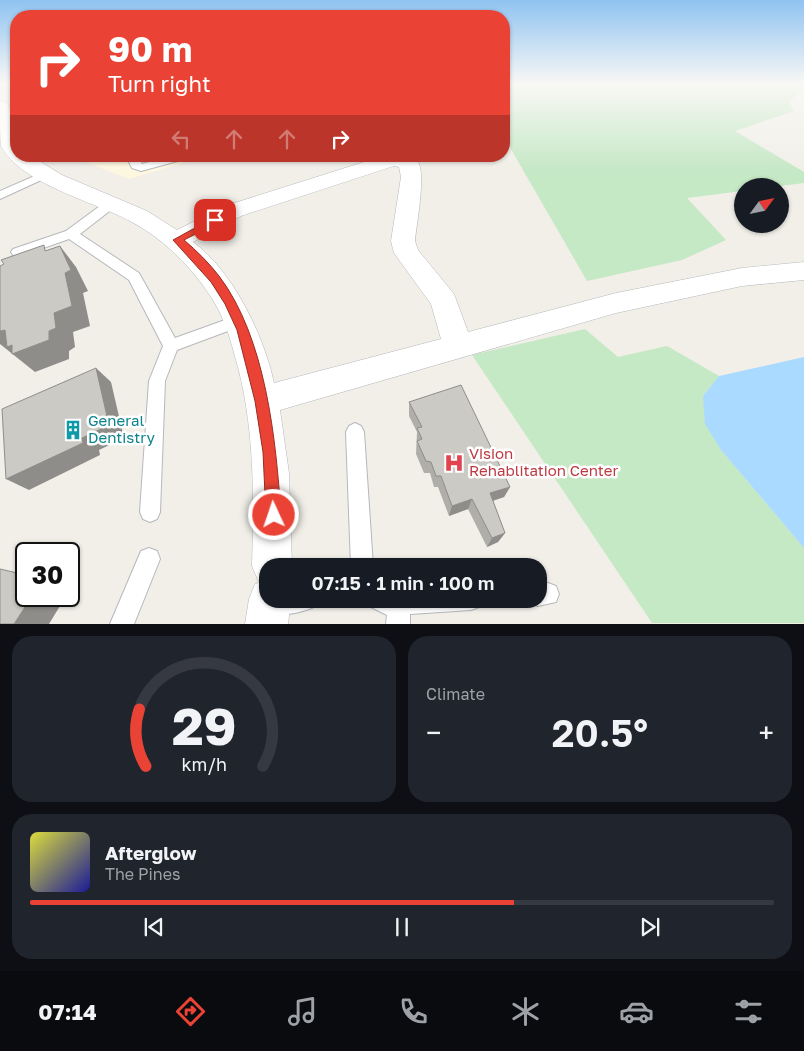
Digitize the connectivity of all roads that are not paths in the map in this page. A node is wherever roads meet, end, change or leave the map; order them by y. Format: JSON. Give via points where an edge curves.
{"nodes":[{"id":1,"x":2,"y":113,"type":"edge"},
{"id":2,"x":9,"y":140,"type":"edge"},
{"id":3,"x":33,"y":162,"type":"edge"},
{"id":4,"x":134,"y":162,"type":"edge"},
{"id":5,"x":164,"y":162,"type":"edge"},
{"id":6,"x":388,"y":162,"type":"edge"},
{"id":7,"x":409,"y":162,"type":"edge"},
{"id":8,"x":46,"y":174,"type":"junction"},
{"id":9,"x":0,"y":195,"type":"edge"},
{"id":10,"x":112,"y":203,"type":"junction"},
{"id":11,"x":72,"y":234,"type":"junction"},
{"id":12,"x":178,"y":240,"type":"junction"},
{"id":13,"x":18,"y":252,"type":"edge"},
{"id":14,"x":804,"y":271,"type":"edge"},
{"id":15,"x":238,"y":321,"type":"junction"},
{"id":16,"x":171,"y":346,"type":"junction"},
{"id":17,"x":458,"y":347,"type":"junction"},
{"id":18,"x":262,"y":401,"type":"junction"},
{"id":19,"x":355,"y":432,"type":"dead end"},
{"id":20,"x":150,"y":512,"type":"dead end"},
{"id":21,"x":276,"y":558,"type":"edge"},
{"id":22,"x":362,"y":558,"type":"edge"},
{"id":23,"x":149,"y":559,"type":"dead end"},
{"id":24,"x":122,"y":624,"type":"edge"}],
"edges":[{"from":1,"to":2,"type":"street"},
{"from":3,"to":8,"type":"street"},
{"from":4,"to":5,"type":"lane","via":[[142,168]]},
{"from":6,"to":12,"type":"street","via":[[233,211]]},
{"from":7,"to":17,"type":"street","via":[[411,177],[403,241],[406,253],[444,301]]},
{"from":8,"to":9,"type":"lane"},
{"from":8,"to":10,"type":"street"},
{"from":10,"to":11,"type":"lane"},
{"from":10,"to":12,"type":"street"},
{"from":11,"to":13,"type":"lane"},
{"from":11,"to":16,"type":"lane","via":[[134,277]]},
{"from":12,"to":15,"type":"street","via":[[215,279]]},
{"from":14,"to":17,"type":"street","via":[[742,278],[616,303]]},
{"from":15,"to":16,"type":"lane"},
{"from":15,"to":18,"type":"street"},
{"from":16,"to":20,"type":"lane","via":[[157,381]]},
{"from":17,"to":18,"type":"street"},
{"from":18,"to":21,"type":"street","via":[[270,452]]},
{"from":19,"to":22,"type":"lane"},
{"from":23,"to":24,"type":"lane"}]}
